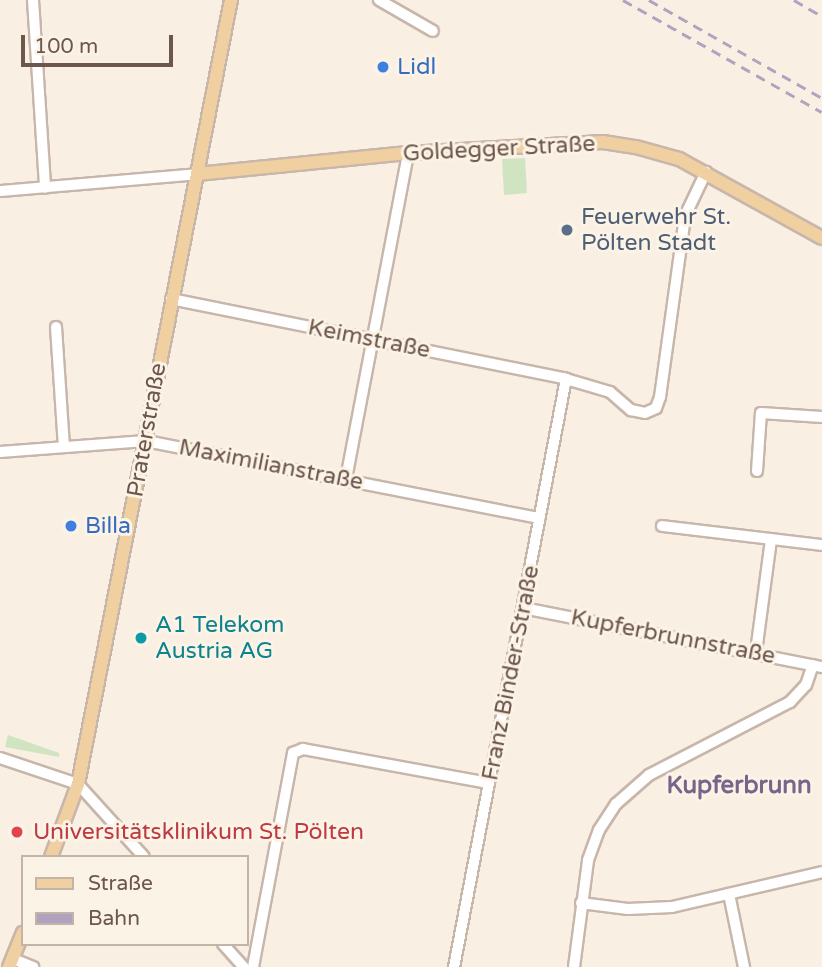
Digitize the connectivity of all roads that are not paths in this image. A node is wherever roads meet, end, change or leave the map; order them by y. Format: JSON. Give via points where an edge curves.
{"nodes":[{"id":1,"x":33,"y":0,"type":"edge"},
{"id":2,"x":232,"y":0,"type":"edge"},
{"id":3,"x":379,"y":0,"type":"edge"},
{"id":4,"x":433,"y":31,"type":"dead end"},
{"id":5,"x":408,"y":153,"type":"junction"},
{"id":6,"x":706,"y":172,"type":"junction"},
{"id":7,"x":197,"y":174,"type":"junction"},
{"id":8,"x":45,"y":188,"type":"junction"},
{"id":9,"x":0,"y":191,"type":"edge"},
{"id":10,"x":822,"y":238,"type":"edge"},
{"id":11,"x":171,"y":299,"type":"junction"},
{"id":12,"x":57,"y":327,"type":"dead end"},
{"id":13,"x":372,"y":340,"type":"junction"},
{"id":14,"x":566,"y":379,"type":"junction"},
{"id":15,"x":822,"y":417,"type":"edge"},
{"id":16,"x":146,"y":441,"type":"junction"},
{"id":17,"x":64,"y":446,"type":"junction"},
{"id":18,"x":0,"y":452,"type":"edge"},
{"id":19,"x":757,"y":471,"type":"dead end"},
{"id":20,"x":346,"y":479,"type":"junction"},
{"id":21,"x":540,"y":518,"type":"junction"},
{"id":22,"x":662,"y":526,"type":"dead end"},
{"id":23,"x":771,"y":539,"type":"junction"},
{"id":24,"x":822,"y":545,"type":"edge"},
{"id":25,"x":523,"y":608,"type":"junction"},
{"id":26,"x":756,"y":652,"type":"junction"},
{"id":27,"x":817,"y":666,"type":"edge"},
{"id":28,"x":0,"y":758,"type":"edge"},
{"id":29,"x":489,"y":783,"type":"junction"},
{"id":30,"x":78,"y":784,"type":"junction"},
{"id":31,"x":52,"y":855,"type":"edge"},
{"id":32,"x":142,"y":855,"type":"edge"},
{"id":33,"x":822,"y":872,"type":"edge"},
{"id":34,"x":729,"y":894,"type":"junction"},
{"id":35,"x":581,"y":903,"type":"junction"},
{"id":36,"x":21,"y":938,"type":"edge"},
{"id":37,"x":225,"y":946,"type":"edge"},
{"id":38,"x":11,"y":963,"type":"edge"},
{"id":39,"x":33,"y":967,"type":"edge"},
{"id":40,"x":244,"y":967,"type":"edge"},
{"id":41,"x":253,"y":967,"type":"edge"},
{"id":42,"x":454,"y":967,"type":"edge"},
{"id":43,"x":573,"y":967,"type":"edge"},
{"id":44,"x":744,"y":967,"type":"edge"}],
"edges":[{"from":1,"to":8,"type":"street"},
{"from":2,"to":7,"type":"main road","name":"Praterstraße"},
{"from":3,"to":4,"type":"street"},
{"from":5,"to":6,"type":"main road","name":"Goldegger Straße","via":[[603,142],[659,152]]},
{"from":5,"to":7,"type":"main road","name":"Goldegger Straße"},
{"from":5,"to":13,"type":"street"},
{"from":6,"to":10,"type":"main road","name":"Goldegger Straße"},
{"from":6,"to":14,"type":"street","name":"Keimstraße","via":[[685,216],[658,404],[652,411],[636,413],[610,392]]},
{"from":7,"to":8,"type":"street"},
{"from":7,"to":11,"type":"main road","name":"Praterstraße"},
{"from":8,"to":9,"type":"street"},
{"from":11,"to":13,"type":"street","name":"Keimstraße"},
{"from":11,"to":16,"type":"main road","name":"Praterstraße"},
{"from":12,"to":17,"type":"street"},
{"from":13,"to":14,"type":"street","name":"Keimstraße"},
{"from":13,"to":20,"type":"street"},
{"from":14,"to":21,"type":"street","name":"Franz Binder-Straße"},
{"from":15,"to":19,"type":"street","via":[[761,413]]},
{"from":16,"to":17,"type":"street","name":"Maximilianstraße"},
{"from":16,"to":20,"type":"street","name":"Maximilianstraße"},
{"from":16,"to":30,"type":"main road","name":"Praterstraße"},
{"from":17,"to":18,"type":"street","name":"Maximilianstraße"},
{"from":20,"to":21,"type":"street","name":"Maximilianstraße"},
{"from":21,"to":25,"type":"street","name":"Franz Binder-Straße"},
{"from":22,"to":23,"type":"street"},
{"from":23,"to":24,"type":"street"},
{"from":23,"to":26,"type":"street"},
{"from":25,"to":26,"type":"street","name":"Kupferbrunnstraße"},
{"from":25,"to":29,"type":"street","name":"Franz Binder-Straße"},
{"from":26,"to":27,"type":"street","name":"Kupferbrunnstraße"},
{"from":27,"to":35,"type":"street","via":[[790,702],[649,775],[616,804],[599,830],[588,860]]},
{"from":28,"to":30,"type":"street"},
{"from":29,"to":41,"type":"street","via":[[303,749],[290,758]]},
{"from":29,"to":42,"type":"street","name":"Franz Binder-Straße"},
{"from":30,"to":31,"type":"main road","name":"Praterstraße"},
{"from":30,"to":32,"type":"street"},
{"from":33,"to":34,"type":"street"},
{"from":34,"to":35,"type":"street","via":[[672,907],[628,909]]},
{"from":34,"to":44,"type":"street"},
{"from":35,"to":43,"type":"street"},
{"from":36,"to":38,"type":"main road"},
{"from":37,"to":40,"type":"street"},
{"from":38,"to":39,"type":"street"}]}
